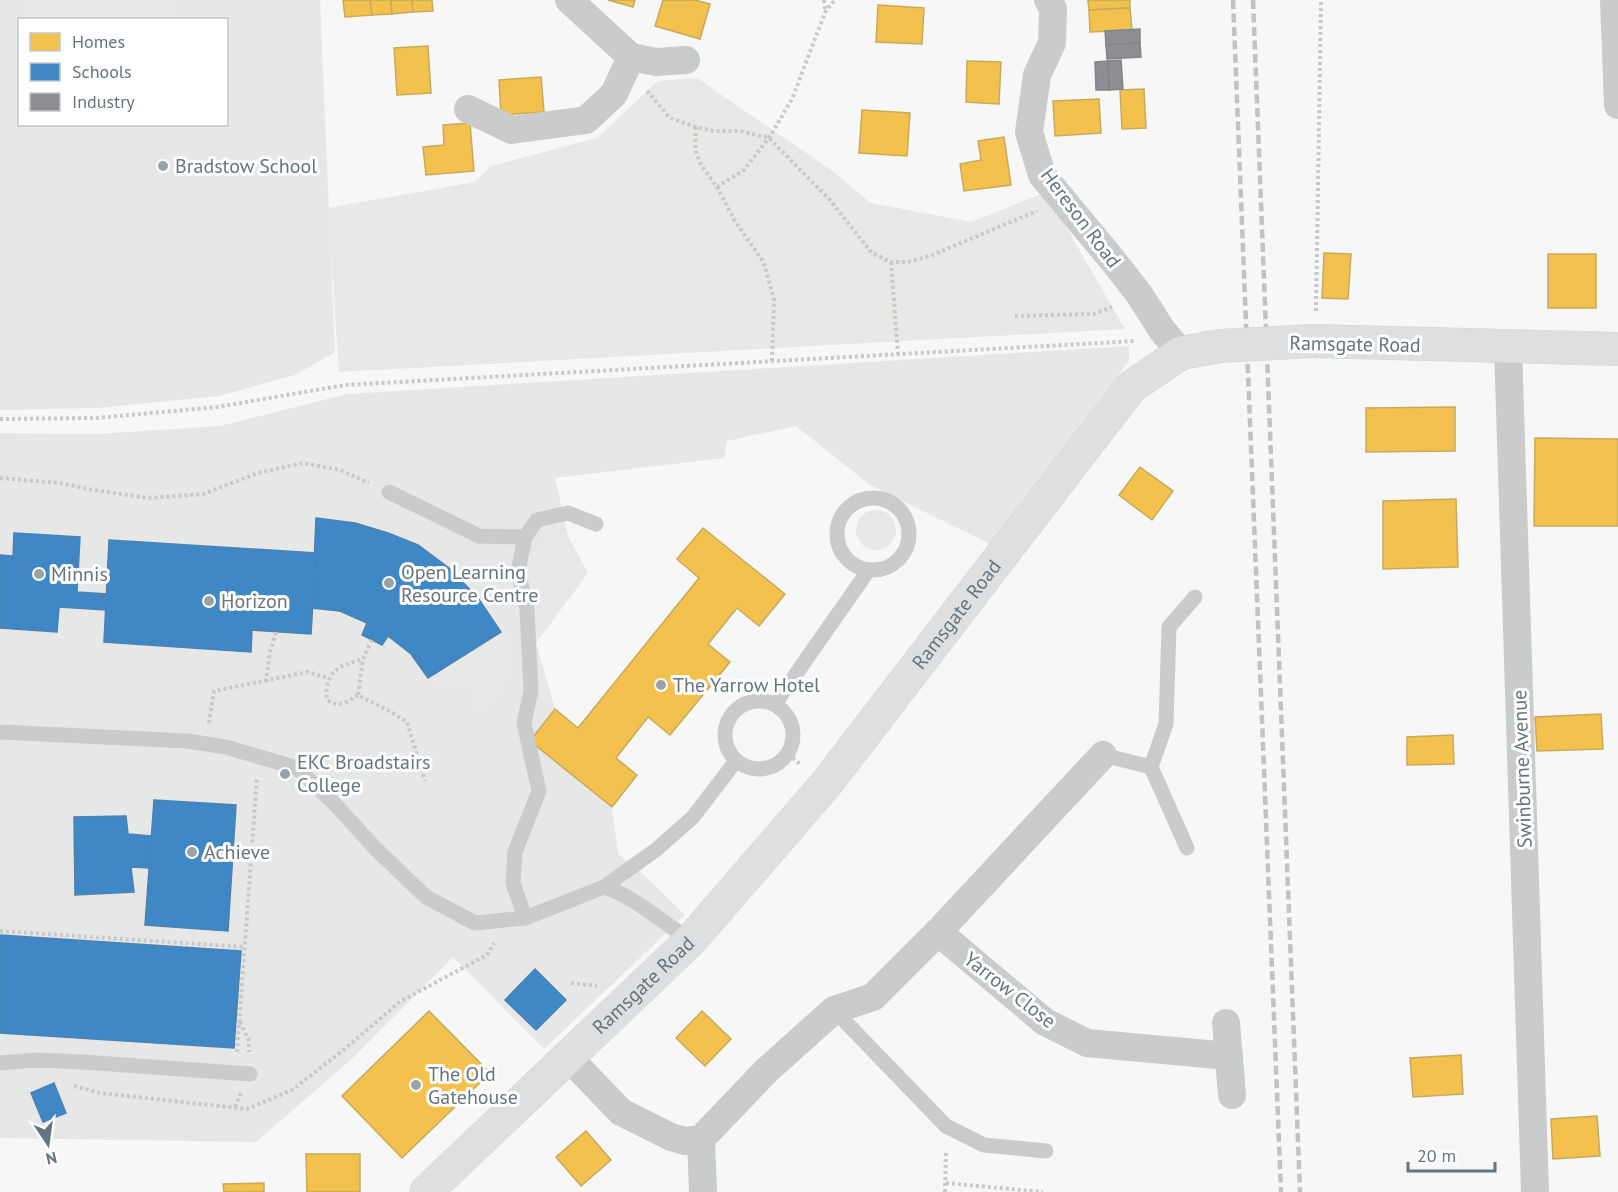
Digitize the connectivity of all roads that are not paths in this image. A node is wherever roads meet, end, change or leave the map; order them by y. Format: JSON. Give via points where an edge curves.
{"nodes":[{"id":1,"x":569,"y":0,"type":"edge"},
{"id":2,"x":1048,"y":0,"type":"edge"},
{"id":3,"x":1614,"y":0,"type":"edge"},
{"id":4,"x":631,"y":57,"type":"junction"},
{"id":5,"x":686,"y":60,"type":"dead end"},
{"id":6,"x":1618,"y":105,"type":"edge"},
{"id":7,"x":468,"y":109,"type":"dead end"},
{"id":8,"x":1172,"y":341,"type":"junction"},
{"id":9,"x":1508,"y":346,"type":"junction"},
{"id":10,"x":1618,"y":349,"type":"edge"},
{"id":11,"x":389,"y":492,"type":"road end"},
{"id":12,"x":596,"y":524,"type":"dead end"},
{"id":13,"x":525,"y":537,"type":"junction"},
{"id":14,"x":868,"y":571,"type":"junction"},
{"id":15,"x":1195,"y":597,"type":"dead end"},
{"id":16,"x":775,"y":704,"type":"junction"},
{"id":17,"x":0,"y":732,"type":"edge"},
{"id":18,"x":1103,"y":756,"type":"joint"},
{"id":19,"x":736,"y":761,"type":"junction"},
{"id":20,"x":1150,"y":767,"type":"junction"},
{"id":21,"x":1187,"y":848,"type":"dead end"},
{"id":22,"x":604,"y":887,"type":"junction"},
{"id":23,"x":525,"y":918,"type":"junction"},
{"id":24,"x":938,"y":932,"type":"junction"},
{"id":25,"x":691,"y":940,"type":"junction"},
{"id":26,"x":834,"y":1010,"type":"junction"},
{"id":27,"x":1226,"y":1023,"type":"dead end"},
{"id":28,"x":1229,"y":1056,"type":"junction"},
{"id":29,"x":568,"y":1057,"type":"junction"},
{"id":30,"x":0,"y":1063,"type":"edge"},
{"id":31,"x":243,"y":1073,"type":"road end"},
{"id":32,"x":1232,"y":1095,"type":"dead end"},
{"id":33,"x":701,"y":1139,"type":"junction"},
{"id":34,"x":1046,"y":1151,"type":"dead end"},
{"id":35,"x":426,"y":1192,"type":"edge"},
{"id":36,"x":703,"y":1192,"type":"edge"},
{"id":37,"x":1535,"y":1192,"type":"edge"}],
"edges":[{"from":1,"to":4,"type":"street"},
{"from":2,"to":8,"type":"street","name":"Hereson Road","via":[[1053,9],[1052,43],[1037,75],[1029,132],[1042,174]]},
{"from":3,"to":6,"type":"street"},
{"from":4,"to":5,"type":"street","via":[[656,62]]},
{"from":4,"to":7,"type":"street","via":[[614,94],[586,120],[512,130]]},
{"from":8,"to":9,"type":"main road","name":"Ramsgate Road","bridge":true,"via":[[1220,346],[1315,341]]},
{"from":8,"to":25,"type":"main road","name":"Ramsgate Road","via":[[1131,387],[826,784]]},
{"from":9,"to":10,"type":"main road","name":"Ramsgate Road"},
{"from":9,"to":37,"type":"street","name":"Swinburne Avenue"},
{"from":11,"to":13,"type":"lane","via":[[479,536]]},
{"from":12,"to":13,"type":"lane","via":[[568,513],[537,520]]},
{"from":13,"to":23,"type":"lane","via":[[518,571],[527,609],[531,691],[524,723],[539,791],[515,852],[513,883]]},
{"from":14,"to":14,"type":"lane","via":[[892,566],[901,558],[910,536],[903,513],[883,499],[859,500],[849,507],[837,527],[840,550],[847,560]]},
{"from":14,"to":16,"type":"lane"},
{"from":15,"to":20,"type":"lane","via":[[1169,627],[1166,724]]},
{"from":16,"to":19,"type":"lane","via":[[743,704],[728,720],[725,742]]},
{"from":16,"to":19,"type":"lane","via":[[791,721],[794,732],[788,754],[769,768],[746,767]]},
{"from":17,"to":23,"type":"lane","via":[[187,741],[226,747],[297,768],[426,897],[475,923]]},
{"from":18,"to":20,"type":"lane"},
{"from":18,"to":24,"type":"street"},
{"from":19,"to":22,"type":"lane","via":[[693,817]]},
{"from":20,"to":21,"type":"lane"},
{"from":22,"to":23,"type":"lane"},
{"from":22,"to":25,"type":"lane","via":[[622,893]]},
{"from":24,"to":26,"type":"street","via":[[873,997]]},
{"from":24,"to":28,"type":"street","name":"Yarrow Close","via":[[1045,1022],[1087,1043]]},
{"from":25,"to":29,"type":"main road","name":"Ramsgate Road"},
{"from":26,"to":33,"type":"street","via":[[767,1070]]},
{"from":26,"to":34,"type":"lane","via":[[946,1126],[984,1145]]},
{"from":27,"to":28,"type":"street"},
{"from":28,"to":32,"type":"street"},
{"from":29,"to":33,"type":"street","via":[[621,1112],[671,1137],[685,1141]]},
{"from":29,"to":35,"type":"main road","name":"Ramsgate Road"},
{"from":30,"to":31,"type":"lane","via":[[36,1060]]},
{"from":33,"to":36,"type":"street"}]}
